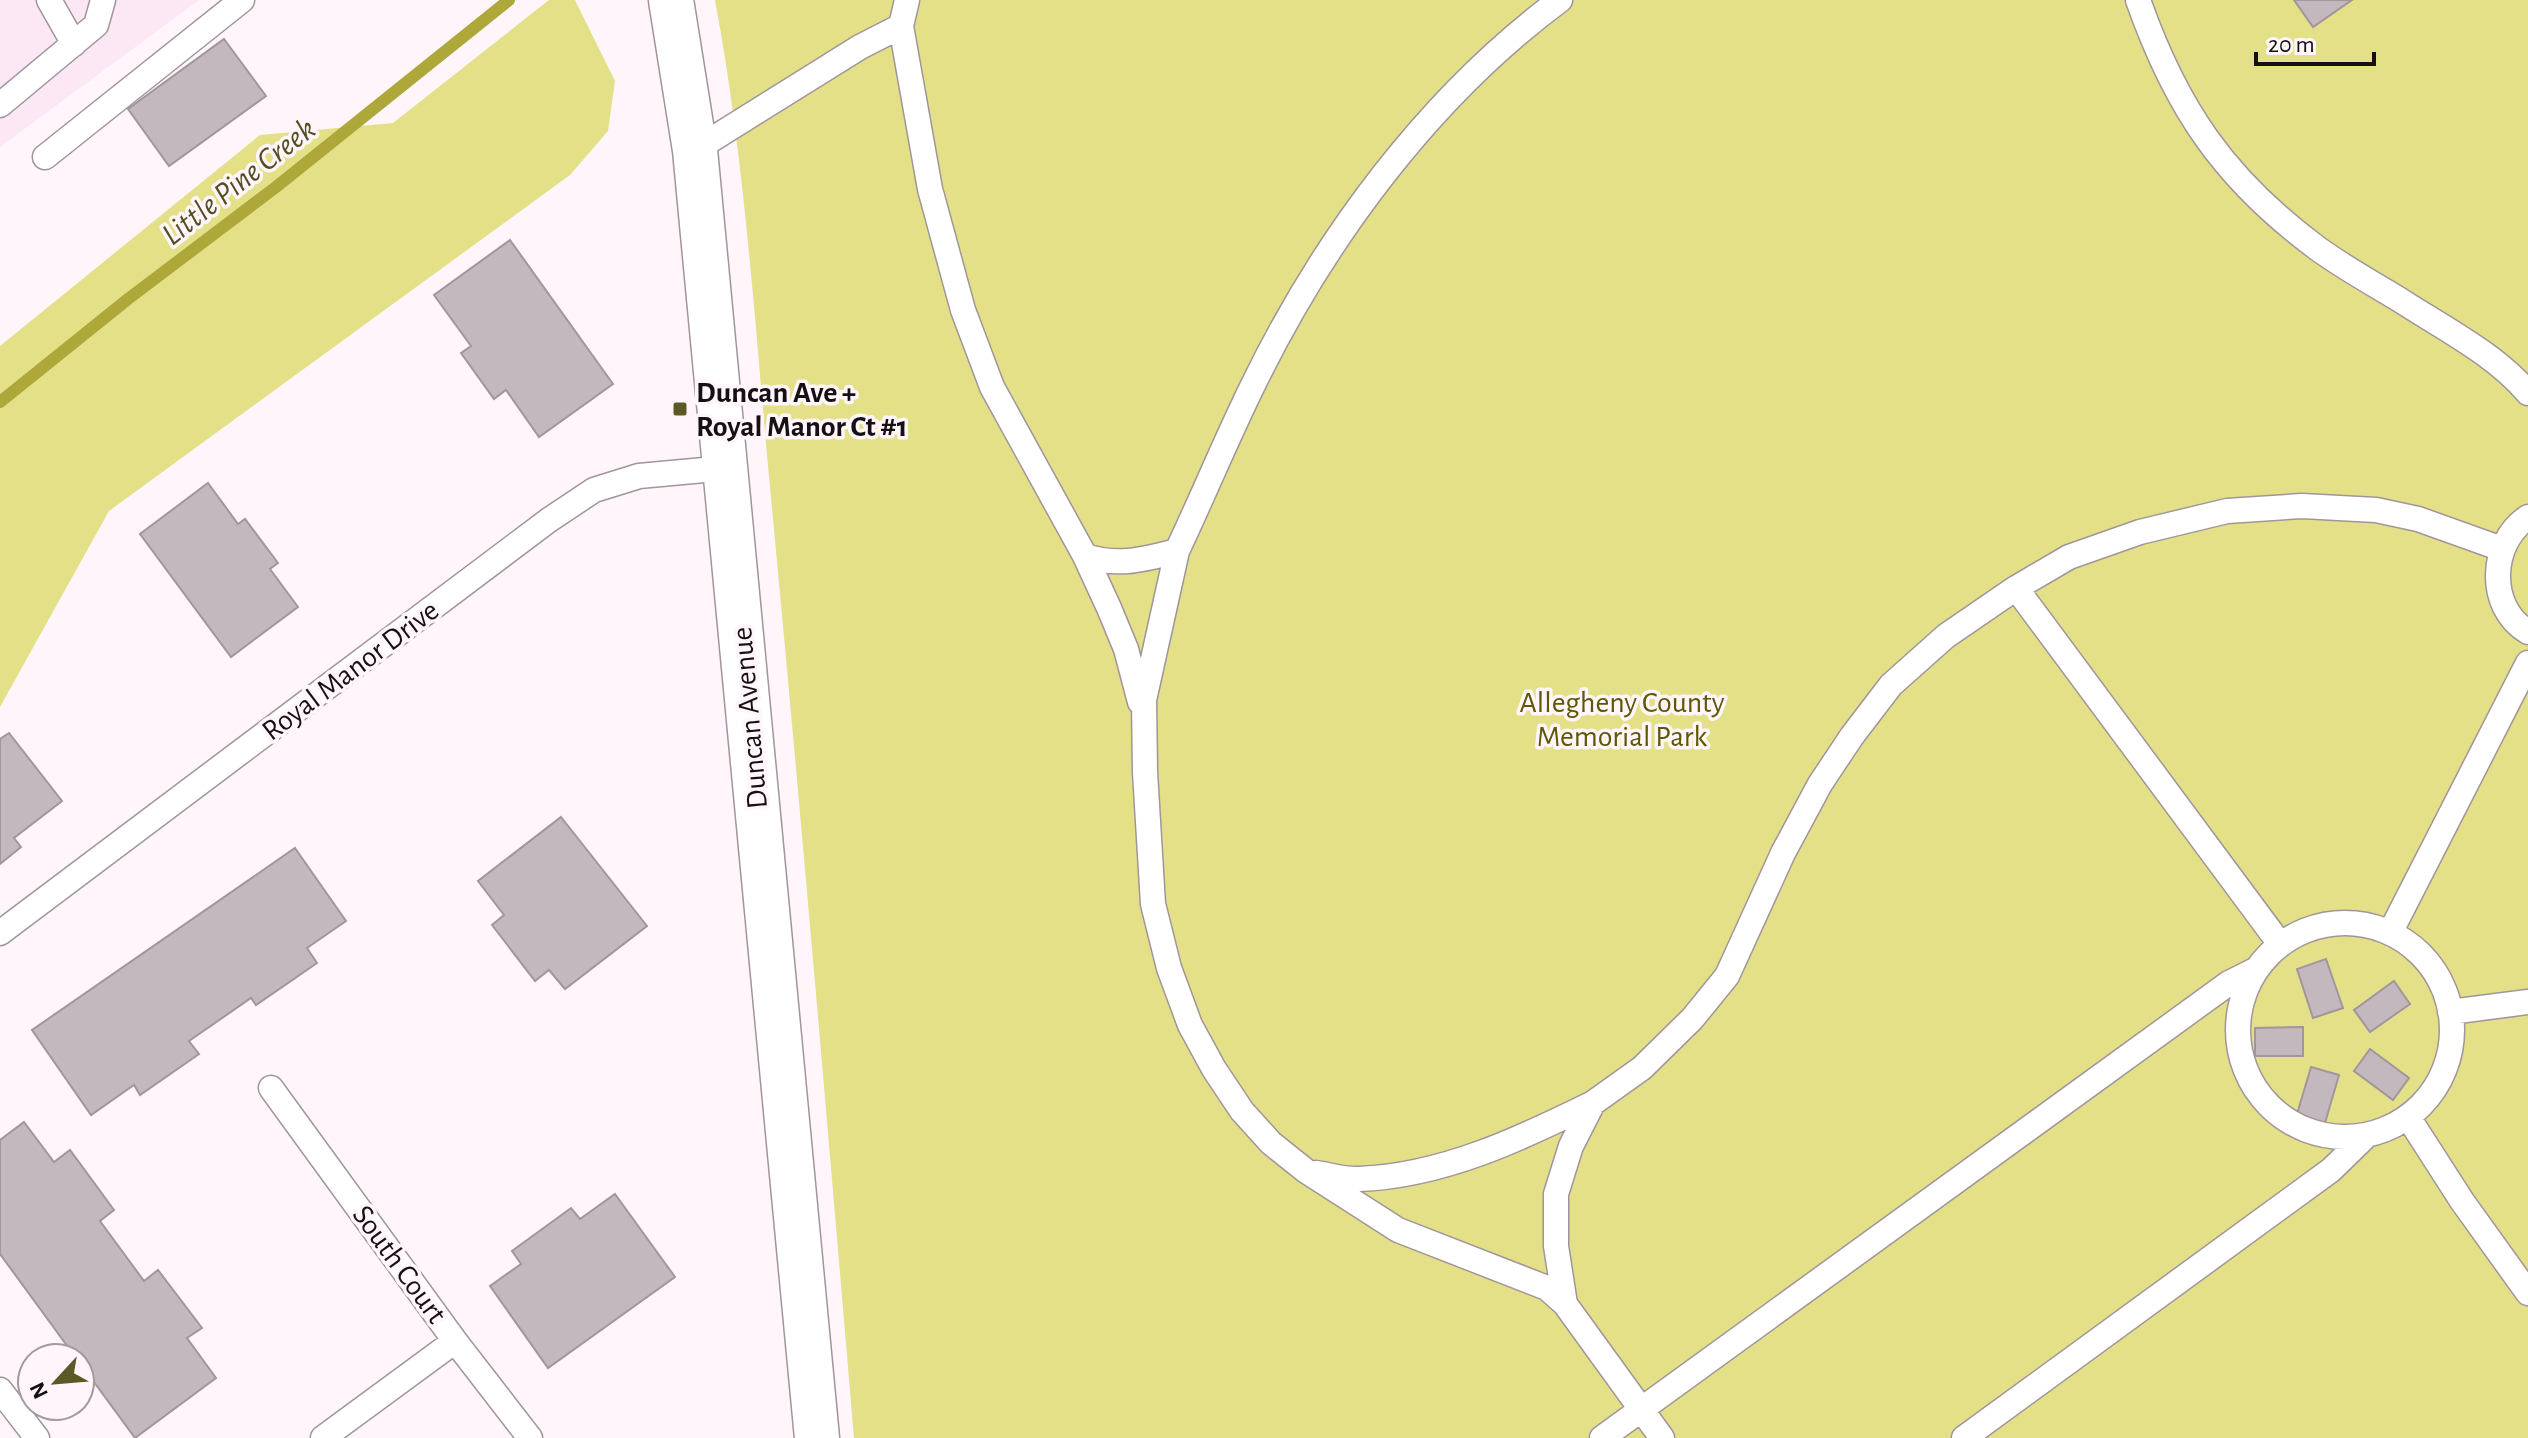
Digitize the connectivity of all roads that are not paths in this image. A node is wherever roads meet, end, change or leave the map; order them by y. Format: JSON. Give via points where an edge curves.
{"nodes":[{"id":1,"x":49,"y":0,"type":"edge"},
{"id":2,"x":103,"y":0,"type":"edge"},
{"id":3,"x":242,"y":0,"type":"edge"},
{"id":4,"x":671,"y":0,"type":"edge"},
{"id":5,"x":907,"y":0,"type":"edge"},
{"id":6,"x":1560,"y":0,"type":"edge"},
{"id":7,"x":2138,"y":0,"type":"edge"},
{"id":8,"x":901,"y":26,"type":"junction"},
{"id":9,"x":74,"y":44,"type":"junction"},
{"id":10,"x":0,"y":105,"type":"edge"},
{"id":11,"x":695,"y":150,"type":"junction"},
{"id":12,"x":45,"y":157,"type":"dead end"},
{"id":13,"x":2528,"y":393,"type":"edge"},
{"id":14,"x":726,"y":468,"type":"junction"},
{"id":15,"x":2528,"y":517,"type":"edge"},
{"id":16,"x":2502,"y":549,"type":"junction"},
{"id":17,"x":1177,"y":551,"type":"junction"},
{"id":18,"x":1085,"y":556,"type":"junction"},
{"id":19,"x":2016,"y":588,"type":"junction"},
{"id":20,"x":2528,"y":632,"type":"edge"},
{"id":21,"x":2528,"y":663,"type":"edge"},
{"id":22,"x":1144,"y":717,"type":"junction"},
{"id":23,"x":0,"y":933,"type":"edge"},
{"id":24,"x":2390,"y":933,"type":"junction"},
{"id":25,"x":2280,"y":944,"type":"junction"},
{"id":26,"x":2255,"y":970,"type":"junction"},
{"id":27,"x":2528,"y":1002,"type":"edge"},
{"id":28,"x":2450,"y":1012,"type":"junction"},
{"id":29,"x":271,"y":1088,"type":"dead end"},
{"id":30,"x":1593,"y":1103,"type":"junction"},
{"id":31,"x":2408,"y":1117,"type":"junction"},
{"id":32,"x":2366,"y":1136,"type":"junction"},
{"id":33,"x":1306,"y":1171,"type":"junction"},
{"id":34,"x":2528,"y":1293,"type":"edge"},
{"id":35,"x":1565,"y":1304,"type":"junction"},
{"id":36,"x":455,"y":1341,"type":"junction"},
{"id":37,"x":0,"y":1390,"type":"edge"},
{"id":38,"x":1642,"y":1410,"type":"junction"},
{"id":39,"x":37,"y":1438,"type":"edge"},
{"id":40,"x":323,"y":1438,"type":"edge"},
{"id":41,"x":530,"y":1438,"type":"edge"},
{"id":42,"x":817,"y":1438,"type":"edge"},
{"id":43,"x":1602,"y":1438,"type":"edge"},
{"id":44,"x":1662,"y":1438,"type":"edge"},
{"id":45,"x":1964,"y":1438,"type":"edge"}],
"edges":[{"from":1,"to":9,"type":"lane"},
{"from":2,"to":9,"type":"lane","via":[[96,25]]},
{"from":3,"to":12,"type":"lane"},
{"from":4,"to":11,"type":"main road","name":"Duncan Avenue"},
{"from":5,"to":8,"type":"lane"},
{"from":6,"to":17,"type":"lane","via":[[1504,44],[1412,138],[1331,248],[1254,383]]},
{"from":7,"to":13,"type":"lane","via":[[2152,42],[2189,116],[2226,166],[2318,249],[2454,334],[2515,377]]},
{"from":8,"to":11,"type":"lane"},
{"from":8,"to":18,"type":"lane","via":[[930,189],[963,310],[992,387]]},
{"from":9,"to":10,"type":"lane"},
{"from":11,"to":14,"type":"main road","name":"Duncan Avenue"},
{"from":14,"to":23,"type":"lane","name":"Royal Manor Drive","via":[[639,476],[594,490]]},
{"from":14,"to":42,"type":"main road","name":"Duncan Avenue"},
{"from":15,"to":16,"type":"lane"},
{"from":16,"to":19,"type":"lane","via":[[2376,510],[2302,506],[2227,511],[2140,532],[2069,557]]},
{"from":16,"to":20,"type":"lane","via":[[2497,578],[2505,606]]},
{"from":17,"to":18,"type":"lane","via":[[1106,563]]},
{"from":17,"to":22,"type":"lane"},
{"from":18,"to":22,"type":"lane","via":[[1126,649]]},
{"from":19,"to":25,"type":"lane"},
{"from":19,"to":30,"type":"lane","via":[[1946,636],[1891,685],[1820,784],[1727,976],[1642,1068]]},
{"from":21,"to":24,"type":"lane"},
{"from":22,"to":33,"type":"lane","via":[[1147,846],[1169,968],[1190,1025],[1242,1111]]},
{"from":24,"to":25,"type":"lane","via":[[2340,923],[2311,928]]},
{"from":24,"to":28,"type":"lane","via":[[2427,961],[2440,979]]},
{"from":25,"to":26,"type":"lane"},
{"from":26,"to":32,"type":"lane","via":[[2241,1004],[2238,1036],[2243,1064],[2257,1092],[2277,1114],[2310,1132]]},
{"from":26,"to":38,"type":"lane","via":[[2229,983]]},
{"from":27,"to":28,"type":"lane"},
{"from":28,"to":31,"type":"lane","via":[[2452,1041],[2446,1067],[2431,1095]]},
{"from":29,"to":36,"type":"lane","name":"South Court"},
{"from":30,"to":33,"type":"lane","via":[[1516,1141],[1397,1176],[1355,1179]]},
{"from":30,"to":35,"type":"lane","via":[[1571,1146],[1556,1194],[1556,1246]]},
{"from":31,"to":32,"type":"lane"},
{"from":31,"to":34,"type":"lane"},
{"from":32,"to":45,"type":"lane","via":[[2331,1170]]},
{"from":33,"to":35,"type":"lane","via":[[1398,1230],[1515,1273],[1547,1288]]},
{"from":35,"to":38,"type":"lane"},
{"from":36,"to":40,"type":"lane"},
{"from":36,"to":41,"type":"lane","name":"South Court"},
{"from":37,"to":39,"type":"lane"},
{"from":38,"to":43,"type":"lane"},
{"from":38,"to":44,"type":"lane"}]}
